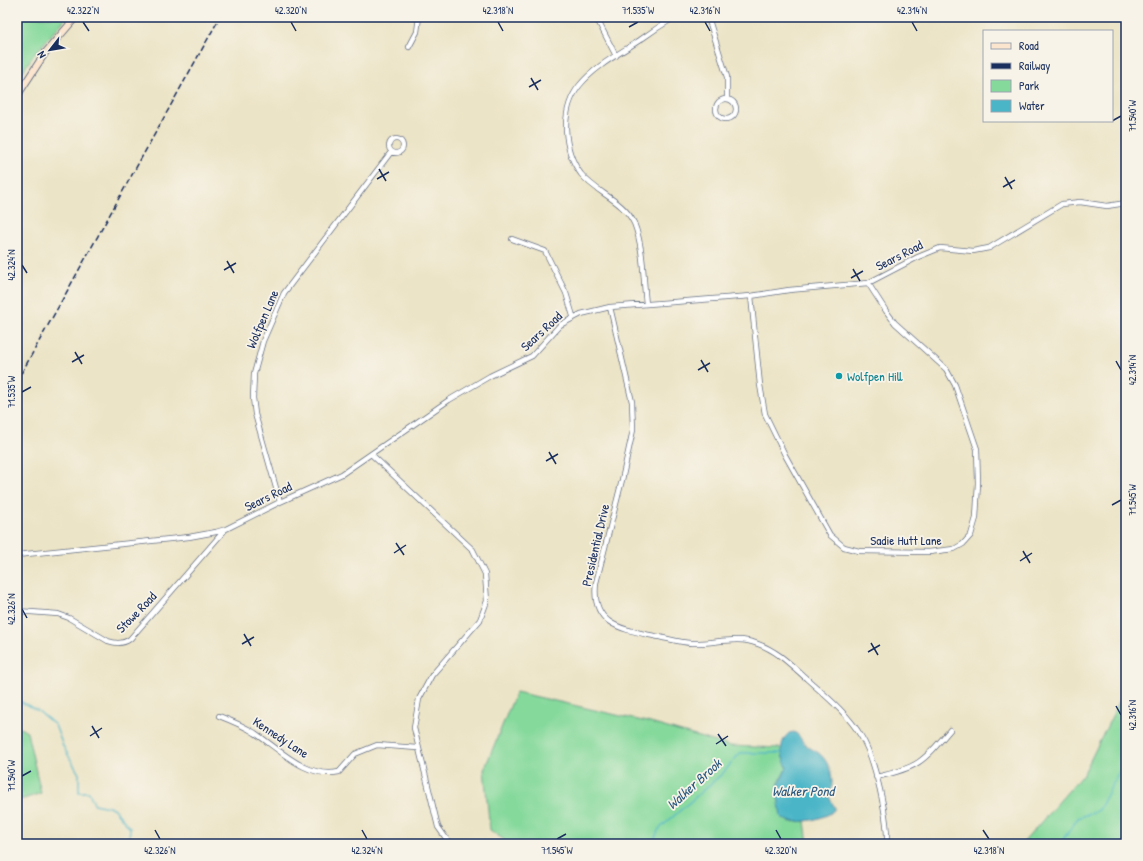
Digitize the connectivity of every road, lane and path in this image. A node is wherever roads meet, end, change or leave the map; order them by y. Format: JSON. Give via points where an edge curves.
{"nodes":[{"id":1,"x":76,"y":17,"type":"edge"},
{"id":2,"x":419,"y":17,"type":"edge"},
{"id":3,"x":596,"y":17,"type":"edge"},
{"id":4,"x":675,"y":17,"type":"edge"},
{"id":5,"x":708,"y":17,"type":"edge"},
{"id":6,"x":410,"y":47,"type":"dead end"},
{"id":7,"x":616,"y":56,"type":"junction"},
{"id":8,"x":17,"y":96,"type":"edge"},
{"id":9,"x":727,"y":98,"type":"junction"},
{"id":10,"x":391,"y":152,"type":"dead end"},
{"id":11,"x":1126,"y":203,"type":"edge"},
{"id":12,"x":512,"y":240,"type":"dead end"},
{"id":13,"x":868,"y":283,"type":"junction"},
{"id":14,"x":751,"y":296,"type":"junction"},
{"id":15,"x":646,"y":304,"type":"junction"},
{"id":16,"x":610,"y":307,"type":"junction"},
{"id":17,"x":573,"y":316,"type":"junction"},
{"id":18,"x":370,"y":454,"type":"junction"},
{"id":19,"x":280,"y":502,"type":"junction"},
{"id":20,"x":225,"y":529,"type":"junction"},
{"id":21,"x":17,"y":555,"type":"edge"},
{"id":22,"x":17,"y":611,"type":"edge"},
{"id":23,"x":219,"y":716,"type":"dead end"},
{"id":24,"x":950,"y":730,"type":"dead end"},
{"id":25,"x":417,"y":748,"type":"junction"},
{"id":26,"x":876,"y":778,"type":"junction"},
{"id":27,"x":450,"y":844,"type":"edge"},
{"id":28,"x":887,"y":844,"type":"edge"}],
"edges":[{"from":1,"to":8,"type":"main road","via":[[45,53]]},
{"from":2,"to":6,"type":"street","via":[[417,32]]},
{"from":3,"to":7,"type":"street"},
{"from":4,"to":7,"type":"street"},
{"from":5,"to":9,"type":"street","via":[[727,77]]},
{"from":7,"to":15,"type":"street","via":[[579,86],[572,98],[567,117],[566,136],[571,155],[581,174],[593,188],[613,200],[634,223]]},
{"from":9,"to":9,"type":"street","via":[[717,106],[717,114],[724,120],[732,118],[736,111],[734,104]]},
{"from":10,"to":19,"type":"street","name":"Wolfpen Lane","via":[[280,300],[263,341],[252,382],[252,398]]},
{"from":11,"to":13,"type":"street","name":"Sears Road","via":[[1107,206],[1080,202],[1062,204],[989,248],[973,251],[941,247],[918,256]]},
{"from":12,"to":17,"type":"street","via":[[545,251],[566,293]]},
{"from":13,"to":14,"type":"street","name":"Sears Road"},
{"from":13,"to":14,"type":"street","name":"Sadie Hutt Lane","via":[[895,323],[946,370],[955,385],[977,449],[976,518],[971,536],[954,549],[929,552],[858,551],[844,547],[830,535],[765,414]]},
{"from":14,"to":15,"type":"street","name":"Sears Road"},
{"from":15,"to":16,"type":"street","name":"Sears Road"},
{"from":16,"to":17,"type":"street","name":"Sears Road"},
{"from":16,"to":26,"type":"street","name":"Presidential Drive","via":[[632,402],[633,430],[597,578],[595,600],[599,611],[611,624],[625,630],[690,644],[744,640],[757,643],[776,653],[854,726],[866,746]]},
{"from":17,"to":18,"type":"street","name":"Sears Road","via":[[560,325],[532,356],[456,396]]},
{"from":18,"to":19,"type":"street","name":"Sears Road","via":[[335,478]]},
{"from":18,"to":25,"type":"street","via":[[473,550],[483,567],[487,582],[487,601],[480,620],[432,675],[419,699],[414,728]]},
{"from":19,"to":20,"type":"street","name":"Sears Road"},
{"from":20,"to":21,"type":"street","name":"Sears Road","via":[[189,537]]},
{"from":20,"to":22,"type":"street","name":"Stowe Road","via":[[130,639],[122,643],[108,641],[70,618],[58,614]]},
{"from":23,"to":25,"type":"street","name":"Kennedy Lane","via":[[246,728],[298,763],[321,772],[339,772],[356,754],[377,745]]},
{"from":24,"to":26,"type":"street","via":[[915,766]]},
{"from":25,"to":27,"type":"street","via":[[438,827]]},
{"from":26,"to":28,"type":"street","name":"Presidential Drive","via":[[886,814]]}]}
